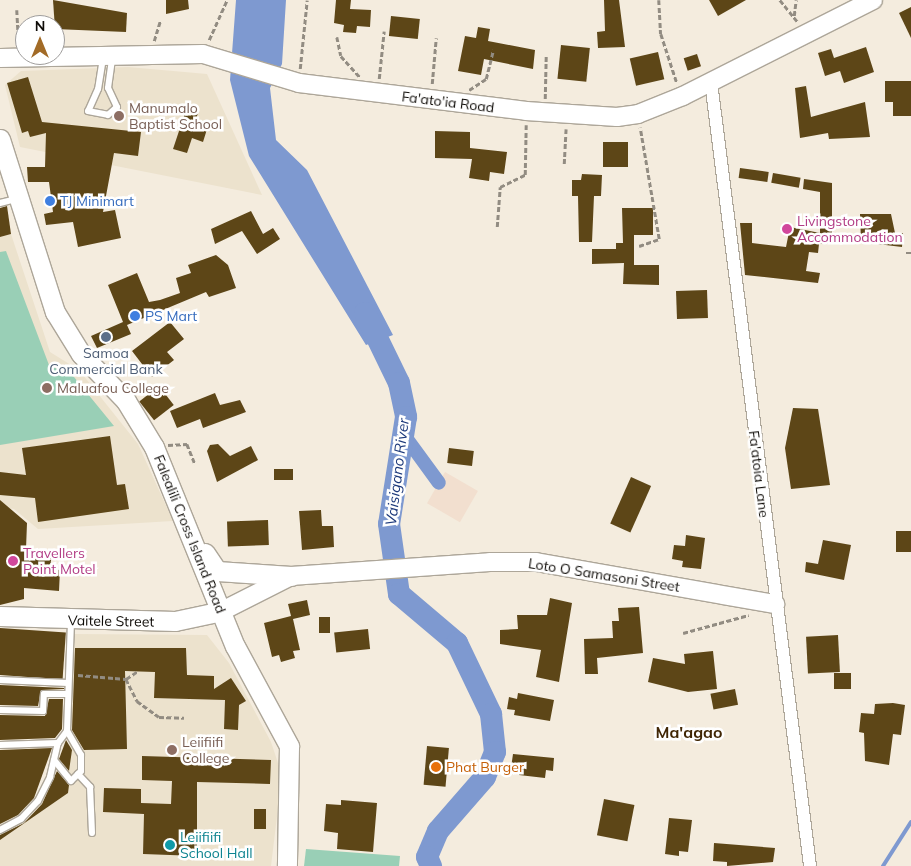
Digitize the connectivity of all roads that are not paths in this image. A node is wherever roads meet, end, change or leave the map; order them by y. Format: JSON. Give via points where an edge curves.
{"nodes":[{"id":1,"x":873,"y":0,"type":"edge"},
{"id":2,"x":108,"y":54,"type":"junction"},
{"id":3,"x":0,"y":58,"type":"edge"},
{"id":4,"x":710,"y":82,"type":"junction"},
{"id":5,"x":0,"y":139,"type":"edge"},
{"id":6,"x":9,"y":200,"type":"edge"},
{"id":7,"x":192,"y":533,"type":"junction"},
{"id":8,"x":291,"y":576,"type":"junction"},
{"id":9,"x":775,"y":604,"type":"junction"},
{"id":10,"x":222,"y":611,"type":"junction"},
{"id":11,"x":0,"y":616,"type":"edge"},
{"id":12,"x":70,"y":621,"type":"junction"},
{"id":13,"x":0,"y":680,"type":"edge"},
{"id":14,"x":68,"y":682,"type":"junction"},
{"id":15,"x":68,"y":694,"type":"junction"},
{"id":16,"x":0,"y":710,"type":"edge"},
{"id":17,"x":67,"y":731,"type":"junction"},
{"id":18,"x":58,"y":743,"type":"junction"},
{"id":19,"x":0,"y":745,"type":"edge"},
{"id":20,"x":54,"y":760,"type":"junction"},
{"id":21,"x":78,"y":774,"type":"junction"},
{"id":22,"x":0,"y":830,"type":"edge"},
{"id":23,"x":92,"y":833,"type":"dead end"},
{"id":24,"x":287,"y":866,"type":"edge"},
{"id":25,"x":810,"y":866,"type":"edge"}],
"edges":[{"from":1,"to":4,"type":"main road","name":"Fa'ato'ia Road"},
{"from":2,"to":2,"type":"lane","via":[[88,111],[108,116],[117,107],[108,88]]},
{"from":2,"to":3,"type":"main road","name":"Fa'ato'ia Road"},
{"from":2,"to":4,"type":"main road","name":"Fa'ato'ia Road","via":[[207,55],[295,82],[567,115],[638,114]]},
{"from":4,"to":9,"type":"street","name":"Fa'atoia Lane"},
{"from":5,"to":6,"type":"main road","name":"Falealili Cross Island Road"},
{"from":6,"to":7,"type":"main road","name":"Falealili Cross Island Road","via":[[55,312],[81,354],[126,401],[154,447]]},
{"from":7,"to":8,"type":"main road","via":[[217,571]]},
{"from":7,"to":10,"type":"main road","name":"Falealili Cross Island Road"},
{"from":8,"to":9,"type":"main road","name":"Loto O Samasoni Street","via":[[536,562]]},
{"from":8,"to":10,"type":"main road"},
{"from":9,"to":25,"type":"street","name":"Fa'atoia Lane"},
{"from":10,"to":12,"type":"main road","name":"Vaitele Street","via":[[175,621]]},
{"from":10,"to":24,"type":"main road","name":"Falealili Cross Island Road","via":[[289,746]]},
{"from":11,"to":12,"type":"main road","name":"Vaitele Street"},
{"from":12,"to":14,"type":"lane"},
{"from":13,"to":14,"type":"lane"},
{"from":14,"to":15,"type":"lane"},
{"from":15,"to":16,"type":"lane","via":[[44,694],[43,711]]},
{"from":15,"to":17,"type":"lane"},
{"from":17,"to":18,"type":"lane"},
{"from":17,"to":21,"type":"lane","via":[[81,755]]},
{"from":18,"to":19,"type":"lane"},
{"from":18,"to":20,"type":"lane"},
{"from":20,"to":21,"type":"lane","via":[[71,781]]},
{"from":20,"to":22,"type":"lane","via":[[38,800],[21,819]]},
{"from":21,"to":23,"type":"lane","via":[[90,787]]}]}
